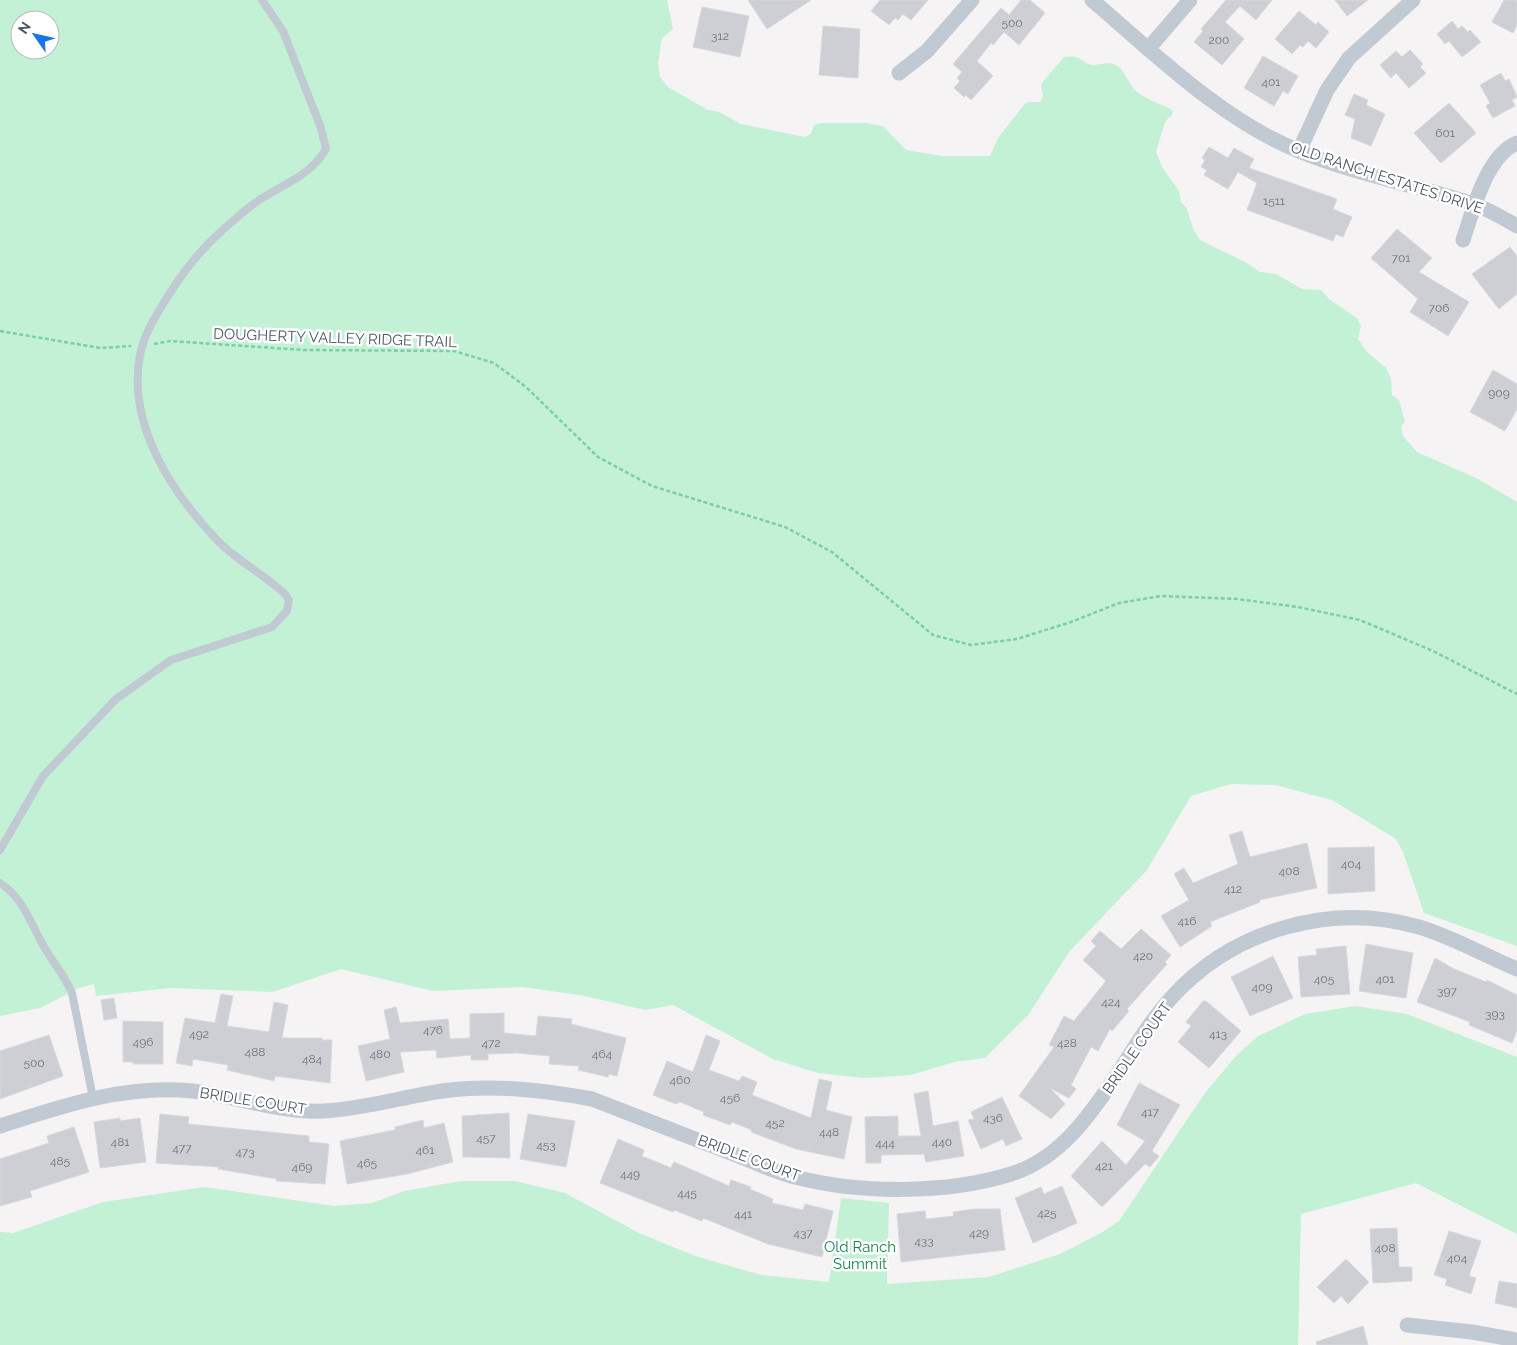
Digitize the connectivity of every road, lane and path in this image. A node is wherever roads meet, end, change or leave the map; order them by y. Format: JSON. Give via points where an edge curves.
{"nodes":[{"id":1,"x":262,"y":0,"type":"edge"},
{"id":2,"x":972,"y":0,"type":"edge"},
{"id":3,"x":1092,"y":0,"type":"edge"},
{"id":4,"x":1190,"y":0,"type":"edge"},
{"id":5,"x":1413,"y":0,"type":"edge"},
{"id":6,"x":1148,"y":49,"type":"junction"},
{"id":7,"x":899,"y":73,"type":"dead end"},
{"id":8,"x":1517,"y":144,"type":"edge"},
{"id":9,"x":1298,"y":151,"type":"junction"},
{"id":10,"x":1475,"y":204,"type":"junction"},
{"id":11,"x":1517,"y":226,"type":"edge"},
{"id":12,"x":1463,"y":240,"type":"dead end"},
{"id":13,"x":0,"y":331,"type":"edge"},
{"id":14,"x":142,"y":346,"type":"junction"},
{"id":15,"x":1517,"y":694,"type":"edge"},
{"id":16,"x":0,"y":850,"type":"edge"},
{"id":17,"x":0,"y":883,"type":"edge"},
{"id":18,"x":1517,"y":969,"type":"edge"},
{"id":19,"x":93,"y":1098,"type":"junction"},
{"id":20,"x":0,"y":1126,"type":"edge"},
{"id":21,"x":1407,"y":1325,"type":"dead end"},
{"id":22,"x":1517,"y":1340,"type":"edge"}],
"edges":[{"from":1,"to":14,"type":"lane","via":[[282,31],[326,148],[312,168],[296,181],[256,202],[224,228],[192,262],[161,308]]},
{"from":2,"to":7,"type":"street","via":[[927,51]]},
{"from":3,"to":6,"type":"street","name":"OLD RANCH ESTATES DRIVE"},
{"from":4,"to":6,"type":"street"},
{"from":5,"to":9,"type":"street","via":[[1349,58],[1327,90]]},
{"from":6,"to":9,"type":"street","name":"OLD RANCH ESTATES DRIVE","via":[[1212,100],[1258,131]]},
{"from":8,"to":10,"type":"street","via":[[1491,167]]},
{"from":9,"to":10,"type":"street","name":"OLD RANCH ESTATES DRIVE"},
{"from":10,"to":11,"type":"street","name":"OLD RANCH ESTATES DRIVE"},
{"from":10,"to":12,"type":"street"},
{"from":13,"to":14,"type":"path","name":"DOUGHERTY VALLEY RIDGE TRAIL","via":[[100,348]]},
{"from":14,"to":15,"type":"path","name":"DOUGHERTY VALLEY RIDGE TRAIL","via":[[170,341],[304,350],[454,351],[494,363],[526,387],[598,458],[652,486],[785,527],[832,552],[933,635],[971,645],[1017,638],[1119,603],[1160,596],[1237,599],[1360,620],[1433,651]]},
{"from":14,"to":16,"type":"lane","via":[[136,384],[142,416],[158,458],[191,510],[216,539],[285,594],[289,600],[287,611],[272,627],[171,660],[116,699],[42,776]]},
{"from":17,"to":19,"type":"lane","via":[[20,900],[69,987]]},
{"from":18,"to":19,"type":"street","name":"BRIDLE COURT","via":[[1423,928],[1397,922],[1339,917],[1282,927],[1218,957],[1173,996],[1140,1039],[1090,1116],[1054,1150],[1013,1174],[947,1186],[875,1188],[794,1177],[592,1099],[557,1092],[476,1088],[321,1111],[266,1106],[192,1091],[126,1092]]},
{"from":19,"to":20,"type":"street","name":"BRIDLE COURT"},
{"from":21,"to":22,"type":"street"}]}
